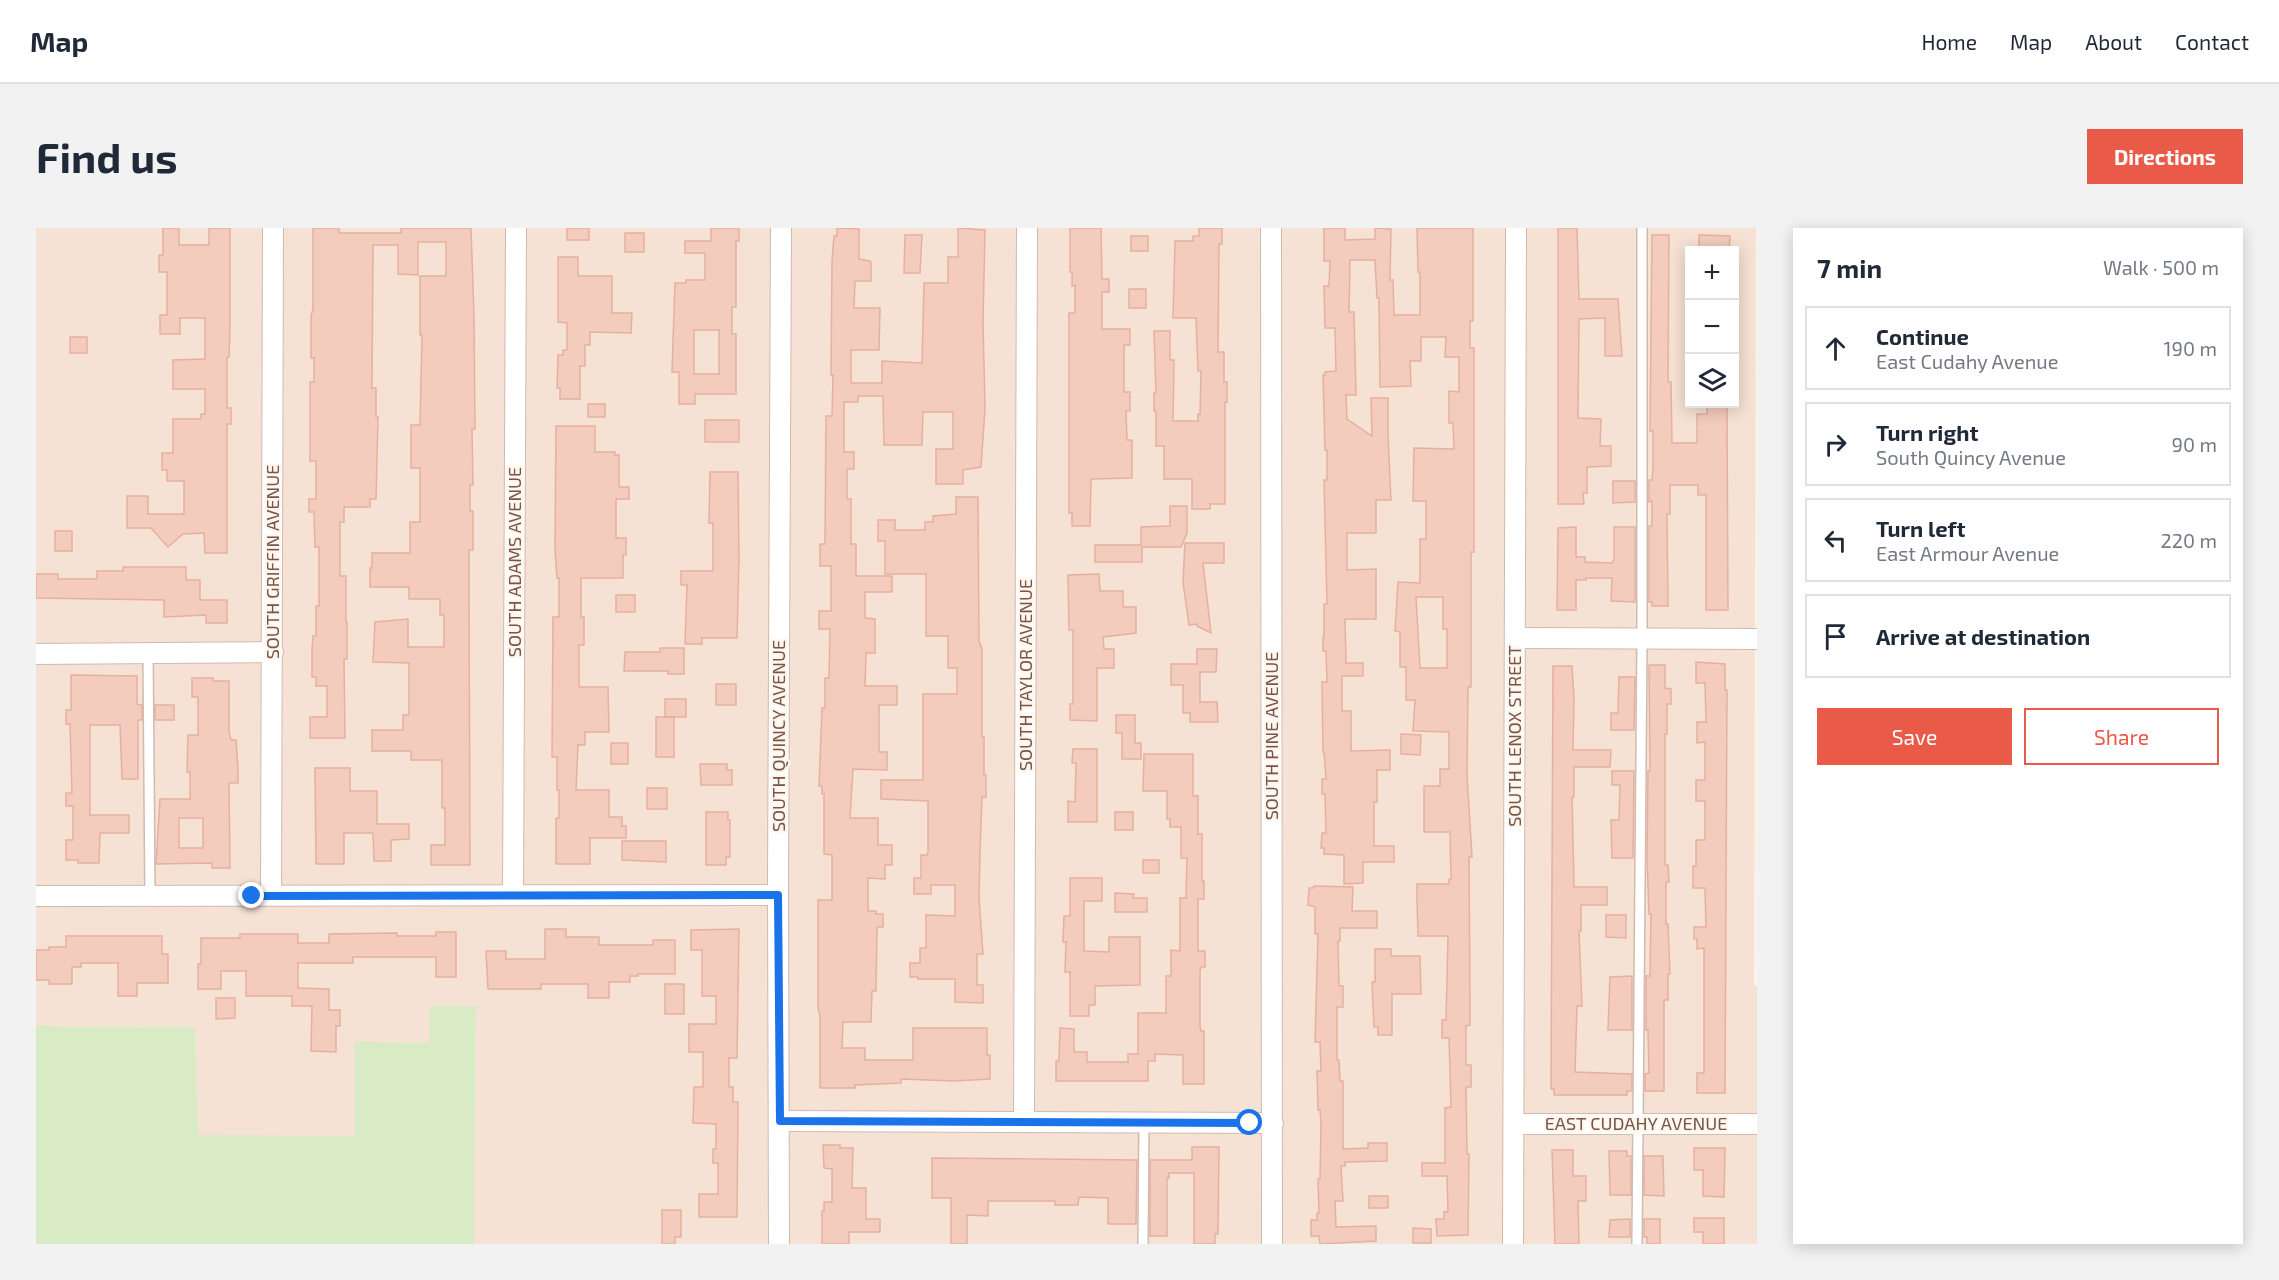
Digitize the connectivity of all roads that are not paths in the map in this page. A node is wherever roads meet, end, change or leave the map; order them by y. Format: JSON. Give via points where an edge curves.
{"nodes":[{"id":1,"x":273,"y":228,"type":"edge"},
{"id":2,"x":516,"y":228,"type":"edge"},
{"id":3,"x":781,"y":228,"type":"edge"},
{"id":4,"x":1027,"y":228,"type":"edge"},
{"id":5,"x":1271,"y":228,"type":"edge"},
{"id":6,"x":1515,"y":228,"type":"edge"},
{"id":7,"x":1642,"y":228,"type":"edge"},
{"id":8,"x":1515,"y":638,"type":"junction"},
{"id":9,"x":1642,"y":638,"type":"junction"},
{"id":10,"x":1757,"y":639,"type":"edge"},
{"id":11,"x":273,"y":652,"type":"junction"},
{"id":12,"x":148,"y":653,"type":"junction"},
{"id":13,"x":36,"y":654,"type":"edge"},
{"id":14,"x":271,"y":895,"type":"junction"},
{"id":15,"x":513,"y":895,"type":"junction"},
{"id":16,"x":778,"y":895,"type":"junction"},
{"id":17,"x":36,"y":896,"type":"edge"},
{"id":18,"x":150,"y":896,"type":"junction"},
{"id":19,"x":780,"y":1121,"type":"junction"},
{"id":20,"x":1024,"y":1122,"type":"junction"},
{"id":21,"x":1143,"y":1122,"type":"junction"},
{"id":22,"x":1274,"y":1123,"type":"junction"},
{"id":23,"x":1514,"y":1124,"type":"junction"},
{"id":24,"x":1637,"y":1124,"type":"junction"},
{"id":25,"x":1757,"y":1124,"type":"edge"},
{"id":26,"x":779,"y":1244,"type":"edge"},
{"id":27,"x":1143,"y":1244,"type":"edge"},
{"id":28,"x":1272,"y":1244,"type":"edge"},
{"id":29,"x":1513,"y":1244,"type":"edge"},
{"id":30,"x":1637,"y":1244,"type":"edge"}],
"edges":[{"from":1,"to":11,"type":"street","name":"SOUTH GRIFFIN AVENUE"},
{"from":2,"to":15,"type":"street","name":"SOUTH ADAMS AVENUE"},
{"from":3,"to":16,"type":"street","name":"SOUTH QUINCY AVENUE"},
{"from":4,"to":20,"type":"street","name":"SOUTH TAYLOR AVENUE"},
{"from":5,"to":22,"type":"street","name":"SOUTH PINE AVENUE"},
{"from":6,"to":8,"type":"street","name":"SOUTH LENOX STREET"},
{"from":7,"to":9,"type":"lane"},
{"from":8,"to":9,"type":"street"},
{"from":8,"to":23,"type":"street","name":"SOUTH LENOX STREET"},
{"from":9,"to":10,"type":"street"},
{"from":9,"to":24,"type":"lane"},
{"from":11,"to":12,"type":"street"},
{"from":11,"to":14,"type":"street","name":"SOUTH GRIFFIN AVENUE"},
{"from":12,"to":13,"type":"street"},
{"from":12,"to":18,"type":"lane"},
{"from":14,"to":15,"type":"street"},
{"from":14,"to":18,"type":"street"},
{"from":15,"to":16,"type":"street"},
{"from":16,"to":19,"type":"street","name":"SOUTH QUINCY AVENUE"},
{"from":17,"to":18,"type":"street"},
{"from":19,"to":20,"type":"street"},
{"from":19,"to":26,"type":"street","name":"SOUTH QUINCY AVENUE"},
{"from":20,"to":21,"type":"street"},
{"from":21,"to":22,"type":"street"},
{"from":21,"to":27,"type":"lane"},
{"from":22,"to":28,"type":"street","name":"SOUTH PINE AVENUE"},
{"from":23,"to":24,"type":"street","name":"EAST CUDAHY AVENUE"},
{"from":23,"to":29,"type":"street","name":"SOUTH LENOX STREET"},
{"from":24,"to":25,"type":"street","name":"EAST CUDAHY AVENUE"},
{"from":24,"to":30,"type":"lane"}]}
